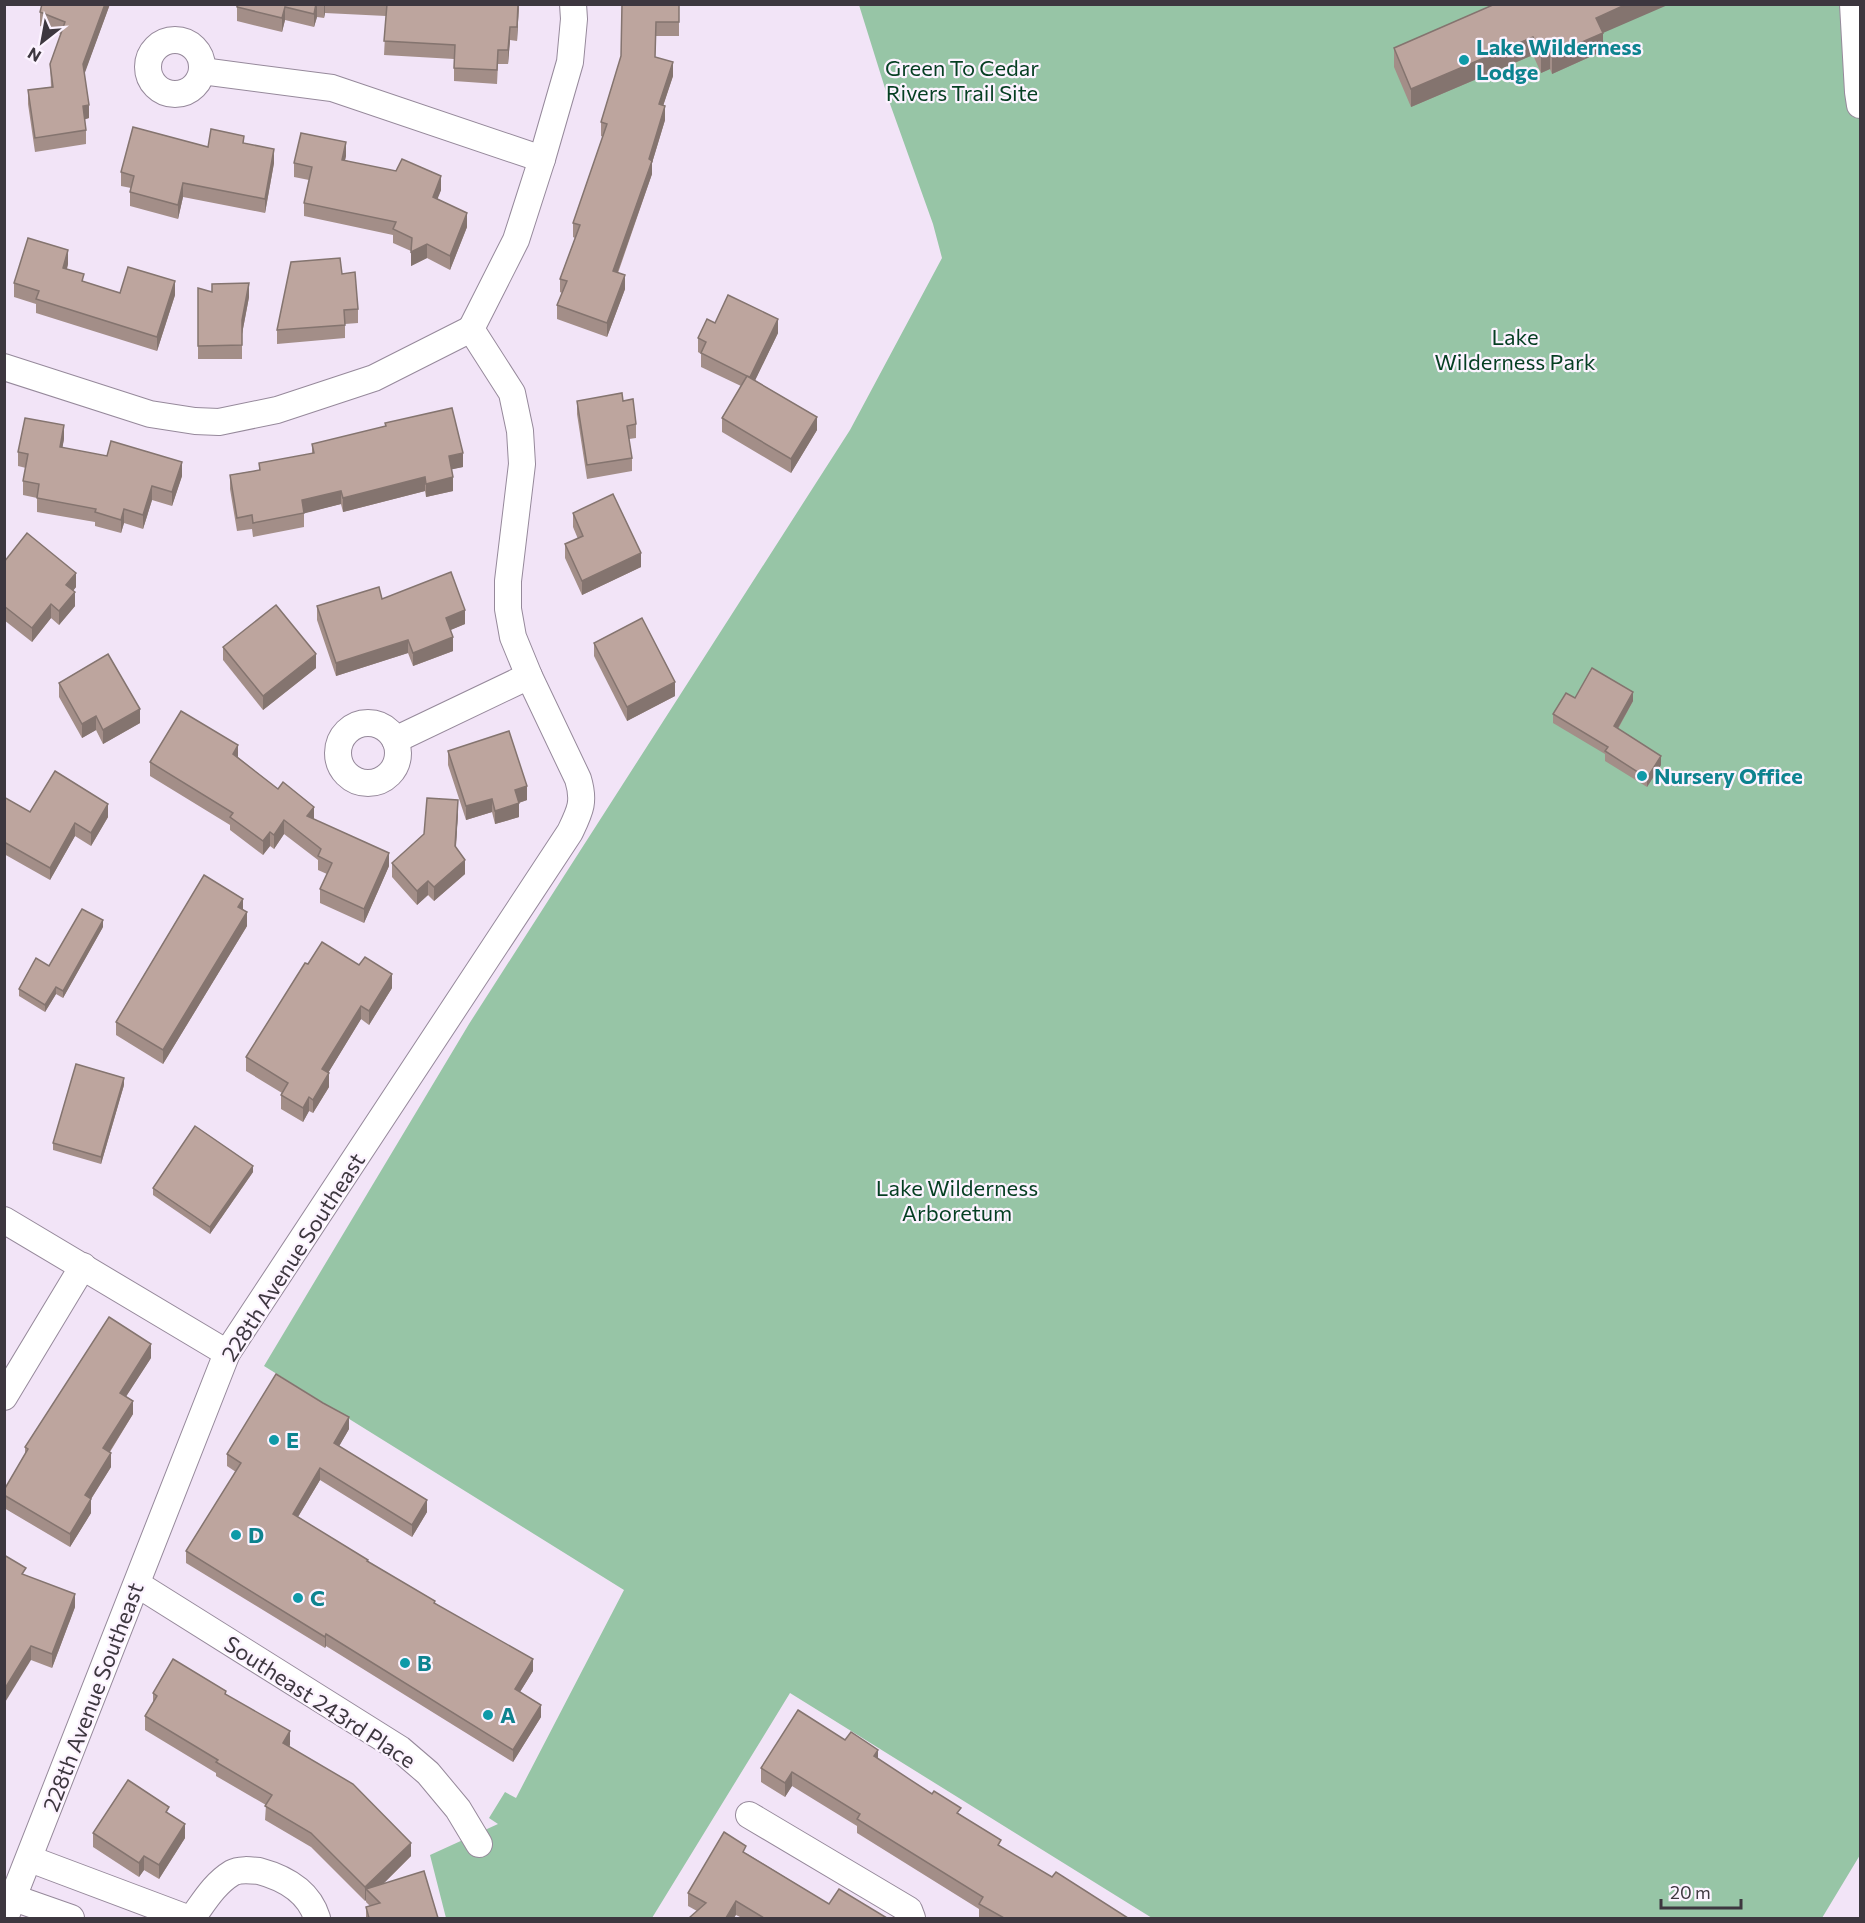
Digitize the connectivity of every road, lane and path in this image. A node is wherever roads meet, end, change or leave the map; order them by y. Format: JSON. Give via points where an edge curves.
{"nodes":[{"id":1,"x":573,"y":4,"type":"edge"},
{"id":2,"x":1853,"y":4,"type":"edge"},
{"id":3,"x":202,"y":71,"type":"dead end"},
{"id":4,"x":1860,"y":105,"type":"edge"},
{"id":5,"x":542,"y":159,"type":"junction"},
{"id":6,"x":471,"y":329,"type":"junction"},
{"id":7,"x":4,"y":368,"type":"edge"},
{"id":8,"x":530,"y":676,"type":"junction"},
{"id":9,"x":395,"y":740,"type":"dead end"},
{"id":10,"x":4,"y":1220,"type":"edge"},
{"id":11,"x":83,"y":1266,"type":"junction"},
{"id":12,"x":227,"y":1353,"type":"junction"},
{"id":13,"x":4,"y":1397,"type":"edge"},
{"id":14,"x":137,"y":1584,"type":"junction"},
{"id":15,"x":749,"y":1815,"type":"dead end"},
{"id":16,"x":479,"y":1844,"type":"dead end"},
{"id":17,"x":30,"y":1858,"type":"junction"},
{"id":18,"x":10,"y":1908,"type":"edge"},
{"id":19,"x":71,"y":1918,"type":"edge"},
{"id":20,"x":187,"y":1918,"type":"edge"},
{"id":21,"x":192,"y":1918,"type":"edge"},
{"id":22,"x":317,"y":1918,"type":"edge"},
{"id":23,"x":912,"y":1918,"type":"edge"}],
"edges":[{"from":1,"to":5,"type":"street","via":[[570,62]]},
{"from":2,"to":4,"type":"street"},
{"from":3,"to":5,"type":"street","via":[[332,88]]},
{"from":5,"to":6,"type":"street","via":[[516,240]]},
{"from":6,"to":7,"type":"street","via":[[374,378],[277,410],[219,422],[150,414]]},
{"from":6,"to":8,"type":"street","name":"228th Avenue Southeast","via":[[512,393],[520,431],[522,464],[507,581],[508,609],[513,637]]},
{"from":8,"to":9,"type":"street"},
{"from":8,"to":12,"type":"street","name":"228th Avenue Southeast","via":[[578,779],[582,806],[570,832]]},
{"from":10,"to":11,"type":"street"},
{"from":11,"to":12,"type":"street"},
{"from":11,"to":13,"type":"street"},
{"from":12,"to":14,"type":"street","name":"228th Avenue Southeast"},
{"from":14,"to":16,"type":"street","name":"Southeast 243rd Place","via":[[400,1749],[428,1773],[458,1809]]},
{"from":14,"to":17,"type":"street","name":"228th Avenue Southeast"},
{"from":15,"to":23,"type":"street","via":[[909,1910]]},
{"from":17,"to":18,"type":"street","name":"228th Avenue Southeast"},
{"from":17,"to":20,"type":"street"},
{"from":18,"to":19,"type":"street"},
{"from":21,"to":22,"type":"street","via":[[222,1881],[234,1872],[250,1870],[273,1875],[297,1889]]}]}
